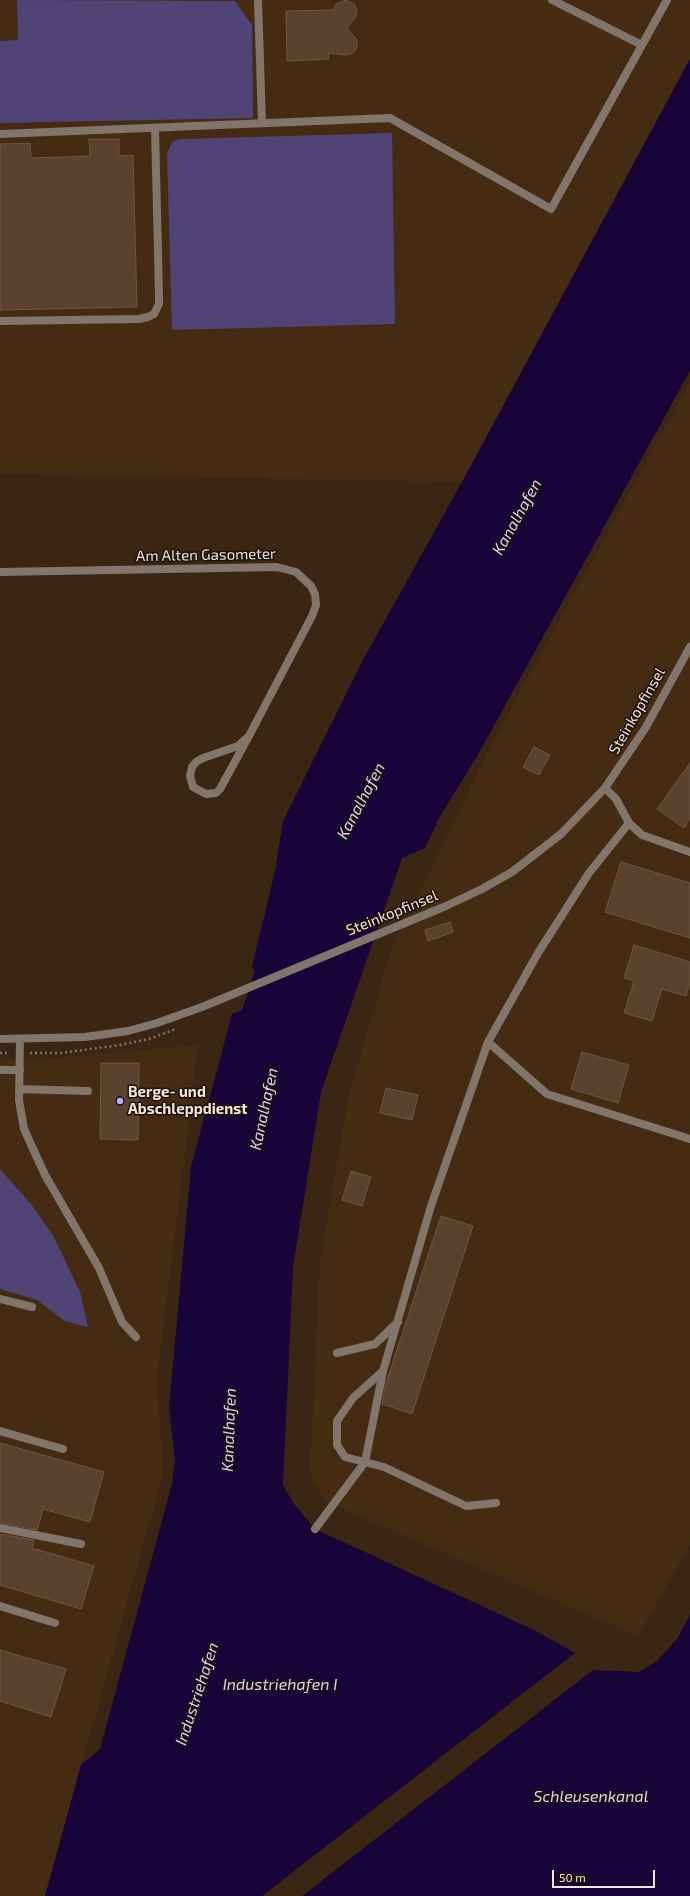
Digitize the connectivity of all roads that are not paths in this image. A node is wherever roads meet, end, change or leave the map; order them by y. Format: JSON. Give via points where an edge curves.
{"nodes":[{"id":1,"x":258,"y":0,"type":"edge"},
{"id":2,"x":552,"y":0,"type":"edge"},
{"id":3,"x":667,"y":0,"type":"edge"},
{"id":4,"x":642,"y":45,"type":"junction"},
{"id":5,"x":262,"y":123,"type":"junction"},
{"id":6,"x":155,"y":128,"type":"junction"},
{"id":7,"x":0,"y":134,"type":"edge"},
{"id":8,"x":0,"y":322,"type":"edge"},
{"id":9,"x":0,"y":572,"type":"edge"},
{"id":10,"x":690,"y":647,"type":"edge"},
{"id":11,"x":249,"y":736,"type":"junction"},
{"id":12,"x":605,"y":788,"type":"junction"},
{"id":13,"x":629,"y":823,"type":"junction"},
{"id":14,"x":690,"y":852,"type":"edge"},
{"id":15,"x":0,"y":1039,"type":"edge"},
{"id":16,"x":20,"y":1040,"type":"junction"},
{"id":17,"x":488,"y":1042,"type":"junction"},
{"id":18,"x":0,"y":1070,"type":"edge"},
{"id":19,"x":20,"y":1070,"type":"junction"},
{"id":20,"x":19,"y":1089,"type":"junction"},
{"id":21,"x":88,"y":1091,"type":"dead end"},
{"id":22,"x":690,"y":1140,"type":"edge"},
{"id":23,"x":0,"y":1299,"type":"edge"},
{"id":24,"x":32,"y":1307,"type":"dead end"},
{"id":25,"x":398,"y":1322,"type":"junction"},
{"id":26,"x":136,"y":1337,"type":"dead end"},
{"id":27,"x":337,"y":1353,"type":"dead end"},
{"id":28,"x":383,"y":1371,"type":"junction"},
{"id":29,"x":0,"y":1431,"type":"edge"},
{"id":30,"x":63,"y":1449,"type":"dead end"},
{"id":31,"x":366,"y":1462,"type":"junction"},
{"id":32,"x":496,"y":1503,"type":"dead end"},
{"id":33,"x":0,"y":1528,"type":"edge"},
{"id":34,"x":315,"y":1529,"type":"dead end"},
{"id":35,"x":81,"y":1544,"type":"dead end"},
{"id":36,"x":0,"y":1606,"type":"edge"},
{"id":37,"x":54,"y":1623,"type":"dead end"}],
"edges":[{"from":1,"to":5,"type":"street"},
{"from":2,"to":4,"type":"street"},
{"from":3,"to":4,"type":"street"},
{"from":4,"to":5,"type":"street","via":[[551,209],[390,118]]},
{"from":5,"to":6,"type":"street"},
{"from":6,"to":7,"type":"street"},
{"from":6,"to":8,"type":"street","via":[[160,296],[154,314],[139,319]]},
{"from":9,"to":11,"type":"street","name":"Am Alten Gasometer","via":[[277,567],[296,572],[311,586],[315,594],[314,610]]},
{"from":10,"to":12,"type":"street","name":"Steinkopfinsel","via":[[646,727]]},
{"from":11,"to":11,"type":"street","name":"Am Alten Gasometer","via":[[216,793],[206,794],[193,787],[190,776],[196,762],[238,746]]},
{"from":12,"to":13,"type":"street","via":[[616,799]]},
{"from":12,"to":16,"type":"street","name":"Steinkopfinsel","via":[[561,834],[512,872],[468,896],[202,1007],[157,1023],[114,1033],[69,1039]]},
{"from":13,"to":14,"type":"street","via":[[642,835]]},
{"from":13,"to":17,"type":"street","via":[[589,874],[538,953]]},
{"from":15,"to":16,"type":"street","name":"Steinkopfinsel"},
{"from":16,"to":19,"type":"street"},
{"from":17,"to":22,"type":"street","via":[[547,1094]]},
{"from":17,"to":25,"type":"street","via":[[431,1206]]},
{"from":18,"to":19,"type":"street"},
{"from":19,"to":20,"type":"street"},
{"from":20,"to":21,"type":"street"},
{"from":20,"to":26,"type":"street","via":[[24,1129],[40,1165],[86,1243],[122,1322]]},
{"from":23,"to":24,"type":"street"},
{"from":25,"to":27,"type":"street","via":[[375,1344]]},
{"from":25,"to":28,"type":"street"},
{"from":28,"to":31,"type":"street"},
{"from":28,"to":31,"type":"street","via":[[353,1398],[337,1421],[337,1445],[345,1457]]},
{"from":29,"to":30,"type":"street"},
{"from":31,"to":32,"type":"street","via":[[384,1467],[466,1506]]},
{"from":31,"to":34,"type":"street"},
{"from":33,"to":35,"type":"street"},
{"from":36,"to":37,"type":"street"}]}
